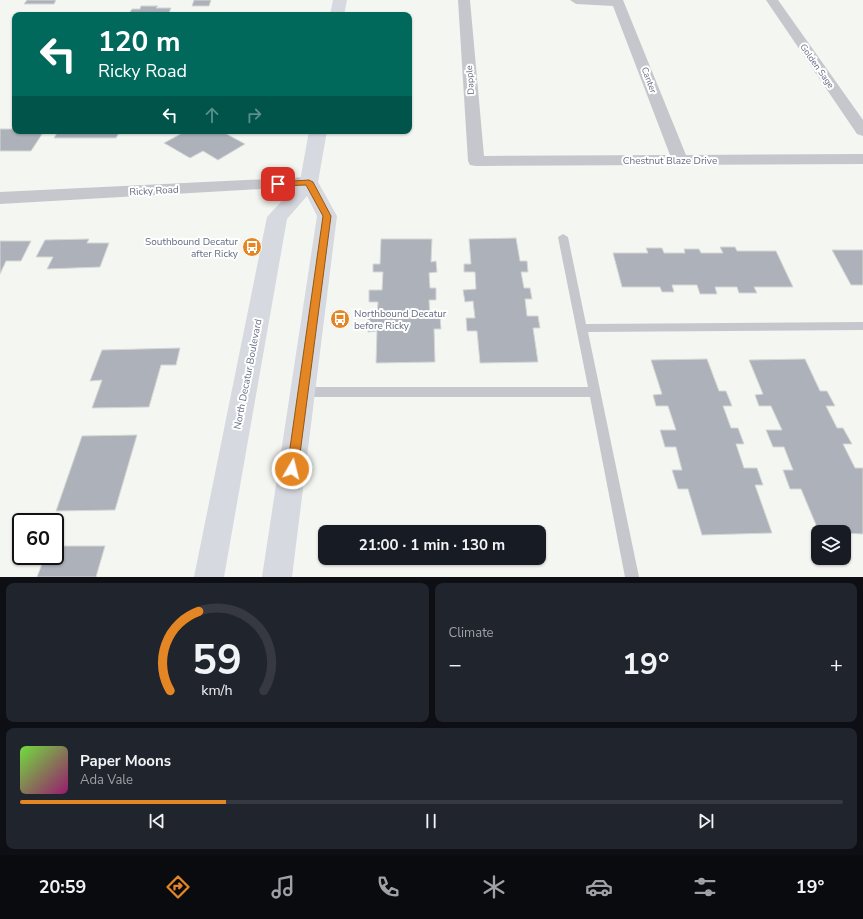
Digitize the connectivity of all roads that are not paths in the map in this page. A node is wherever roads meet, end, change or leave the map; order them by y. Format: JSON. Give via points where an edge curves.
{"nodes":[{"id":1,"x":340,"y":0,"type":"edge"},
{"id":2,"x":464,"y":0,"type":"edge"},
{"id":3,"x":576,"y":0,"type":"edge"},
{"id":4,"x":772,"y":0,"type":"edge"},
{"id":5,"x":618,"y":1,"type":"edge"},
{"id":6,"x":338,"y":12,"type":"edge"},
{"id":7,"x":863,"y":131,"type":"edge"},
{"id":8,"x":317,"y":134,"type":"edge"},
{"id":9,"x":863,"y":159,"type":"edge"},
{"id":10,"x":680,"y":160,"type":"junction"},
{"id":11,"x":476,"y":161,"type":"joint"},
{"id":12,"x":309,"y":182,"type":"junction"},
{"id":13,"x":0,"y":198,"type":"edge"},
{"id":14,"x":564,"y":236,"type":"dead end"},
{"id":15,"x":863,"y":326,"type":"edge"},
{"id":16,"x":582,"y":328,"type":"junction"},
{"id":17,"x":303,"y":392,"type":"junction"},
{"id":18,"x":595,"y":392,"type":"junction"},
{"id":19,"x":209,"y":577,"type":"edge"},
{"id":20,"x":277,"y":577,"type":"edge"},
{"id":21,"x":632,"y":577,"type":"edge"}],
"edges":[{"from":1,"to":6,"type":"main road"},
{"from":2,"to":11,"type":"street","name":"Dapple"},
{"from":3,"to":5,"type":"street"},
{"from":4,"to":7,"type":"street","name":"Golden Sage"},
{"from":5,"to":10,"type":"street","name":"Canter"},
{"from":8,"to":12,"type":"main road"},
{"from":9,"to":10,"type":"street","name":"Chestnut Blaze Drive"},
{"from":10,"to":11,"type":"street","name":"Chestnut Blaze Drive"},
{"from":12,"to":13,"type":"street","name":"Ricky Road"},
{"from":12,"to":17,"type":"main road","via":[[327,216]]},
{"from":12,"to":19,"type":"main road","name":"North Decatur Boulevard","via":[[277,217]]},
{"from":14,"to":16,"type":"lane"},
{"from":15,"to":16,"type":"lane"},
{"from":16,"to":18,"type":"lane"},
{"from":17,"to":18,"type":"lane"},
{"from":17,"to":20,"type":"main road"},
{"from":18,"to":21,"type":"lane"}]}
